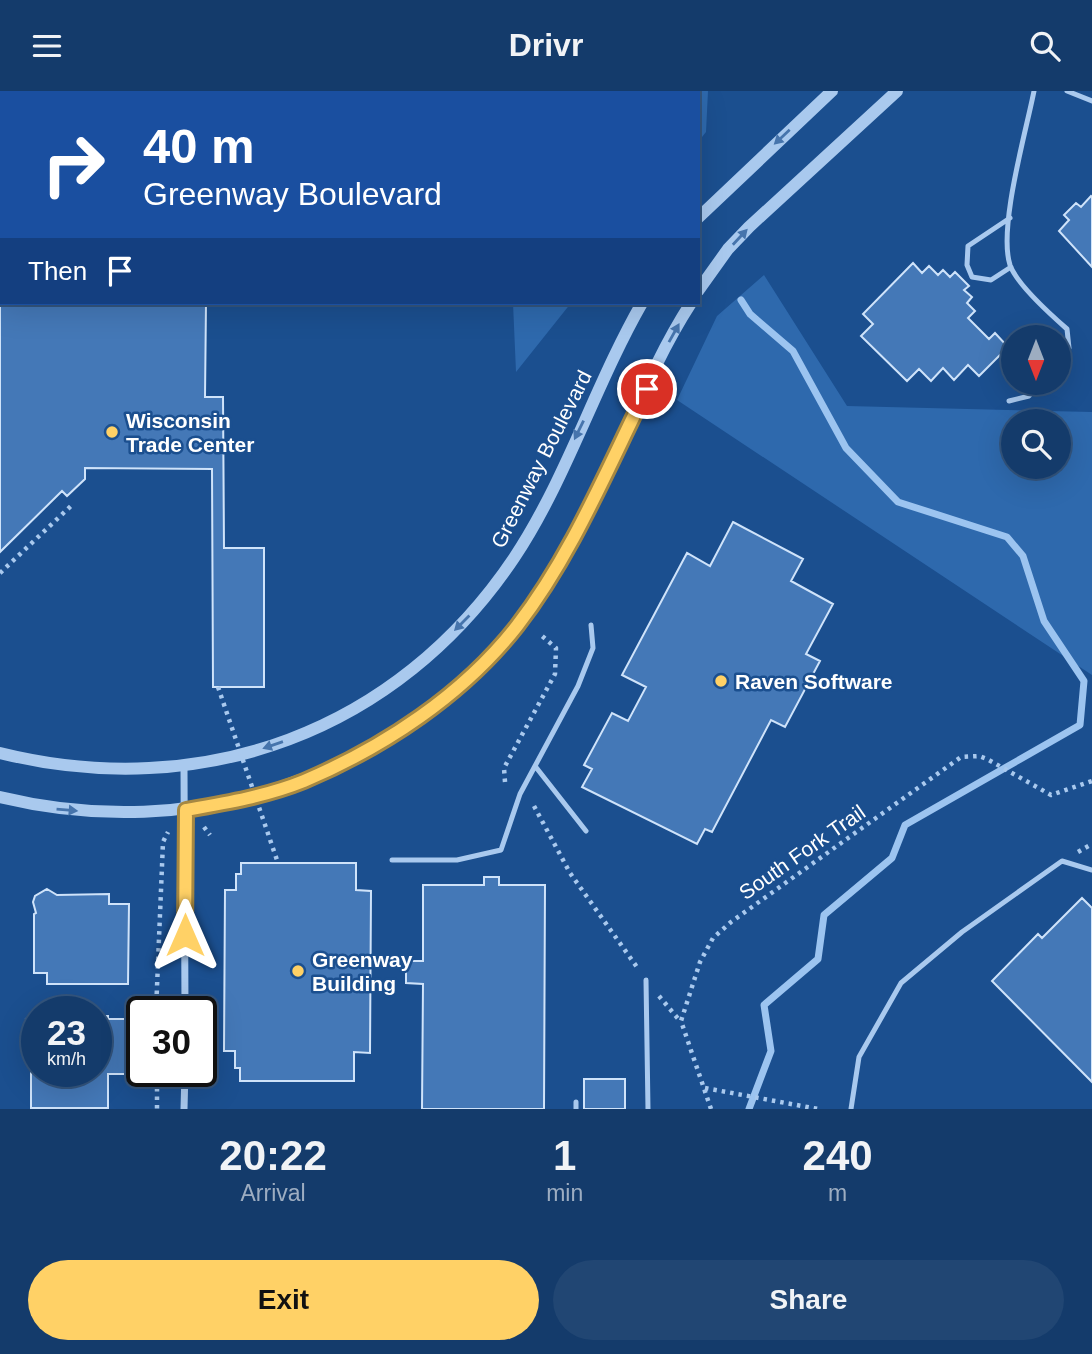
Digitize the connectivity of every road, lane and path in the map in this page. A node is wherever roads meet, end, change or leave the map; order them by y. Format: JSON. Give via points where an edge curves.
{"nodes":[{"id":1,"x":832,"y":91,"type":"edge"},
{"id":2,"x":897,"y":91,"type":"edge"},
{"id":3,"x":1034,"y":91,"type":"edge"},
{"id":4,"x":1067,"y":91,"type":"edge"},
{"id":5,"x":1092,"y":101,"type":"edge"},
{"id":6,"x":700,"y":216,"type":"edge"},
{"id":7,"x":1010,"y":218,"type":"junction"},
{"id":8,"x":1011,"y":267,"type":"junction"},
{"id":9,"x":700,"y":288,"type":"edge"},
{"id":10,"x":641,"y":305,"type":"edge"},
{"id":11,"x":690,"y":305,"type":"edge"},
{"id":12,"x":1063,"y":325,"type":"edge"},
{"id":13,"x":1030,"y":395,"type":"edge"},
{"id":14,"x":1009,"y":401,"type":"dead end"},
{"id":15,"x":72,"y":505,"type":"dead end"},
{"id":16,"x":0,"y":573,"type":"edge"},
{"id":17,"x":590,"y":625,"type":"dead end"},
{"id":18,"x":542,"y":636,"type":"dead end"},
{"id":19,"x":218,"y":687,"type":"dead end"},
{"id":20,"x":0,"y":753,"type":"edge"},
{"id":21,"x":535,"y":766,"type":"junction"},
{"id":22,"x":184,"y":767,"type":"junction"},
{"id":23,"x":1092,"y":781,"type":"edge"},
{"id":24,"x":505,"y":782,"type":"dead end"},
{"id":25,"x":0,"y":797,"type":"edge"},
{"id":26,"x":534,"y":806,"type":"dead end"},
{"id":27,"x":186,"y":810,"type":"junction"},
{"id":28,"x":204,"y":827,"type":"dead end"},
{"id":29,"x":586,"y":831,"type":"dead end"},
{"id":30,"x":168,"y":832,"type":"dead end"},
{"id":31,"x":210,"y":835,"type":"dead end"},
{"id":32,"x":392,"y":860,"type":"dead end"},
{"id":33,"x":278,"y":863,"type":"dead end"},
{"id":34,"x":1092,"y":870,"type":"edge"},
{"id":35,"x":646,"y":980,"type":"junction"},
{"id":36,"x":157,"y":996,"type":"edge"},
{"id":37,"x":185,"y":996,"type":"edge"},
{"id":38,"x":681,"y":1021,"type":"junction"},
{"id":39,"x":157,"y":1087,"type":"edge"},
{"id":40,"x":185,"y":1087,"type":"edge"},
{"id":41,"x":705,"y":1088,"type":"junction"},
{"id":42,"x":576,"y":1102,"type":"dead end"},
{"id":43,"x":157,"y":1109,"type":"edge"},
{"id":44,"x":184,"y":1109,"type":"edge"},
{"id":45,"x":576,"y":1109,"type":"edge"},
{"id":46,"x":648,"y":1109,"type":"edge"},
{"id":47,"x":711,"y":1109,"type":"edge"},
{"id":48,"x":818,"y":1109,"type":"edge"},
{"id":49,"x":851,"y":1109,"type":"edge"}],
"edges":[{"from":1,"to":6,"type":"street","one_way":true},
{"from":9,"to":2,"type":"street","one_way":true,"via":[[749,227]]},
{"from":3,"to":7,"type":"lane"},
{"from":4,"to":5,"type":"lane"},
{"from":7,"to":8,"type":"lane"},
{"from":7,"to":8,"type":"lane","via":[[968,246],[967,265],[972,277],[991,280]]},
{"from":8,"to":12,"type":"lane"},
{"from":10,"to":22,"type":"street","name":"Greenway Boulevard","one_way":true,"via":[[534,523],[514,558],[465,621],[430,656],[378,695],[329,723],[231,758]]},
{"from":27,"to":11,"type":"street","one_way":true,"via":[[247,799],[303,781],[414,721],[480,666],[517,626],[569,546]]},
{"from":13,"to":14,"type":"lane"},
{"from":15,"to":16,"type":"path"},
{"from":17,"to":21,"type":"lane","via":[[593,649]]},
{"from":18,"to":24,"type":"path","via":[[556,649],[555,674],[504,768]]},
{"from":19,"to":33,"type":"path","bridge":true},
{"from":20,"to":22,"type":"street","name":"Greenway Boulevard","via":[[87,768]]},
{"from":21,"to":29,"type":"lane"},
{"from":21,"to":32,"type":"lane","via":[[501,850],[457,860]]},
{"from":22,"to":27,"type":"street"},
{"from":23,"to":38,"type":"path","name":"South Fork Trail","via":[[1051,795],[987,759],[961,757],[713,938]]},
{"from":25,"to":27,"type":"street","one_way":true,"via":[[92,812]]},
{"from":26,"to":35,"type":"path","via":[[570,873]]},
{"from":27,"to":37,"type":"street"},
{"from":28,"to":31,"type":"path"},
{"from":30,"to":36,"type":"path","via":[[163,842]]},
{"from":34,"to":49,"type":"lane","via":[[1062,861],[962,932],[901,983],[859,1057]]},
{"from":35,"to":38,"type":"path"},
{"from":35,"to":46,"type":"lane"},
{"from":38,"to":41,"type":"path"},
{"from":39,"to":43,"type":"path"},
{"from":40,"to":44,"type":"street"},
{"from":41,"to":47,"type":"path"},
{"from":41,"to":48,"type":"path"},
{"from":42,"to":45,"type":"lane"}]}
